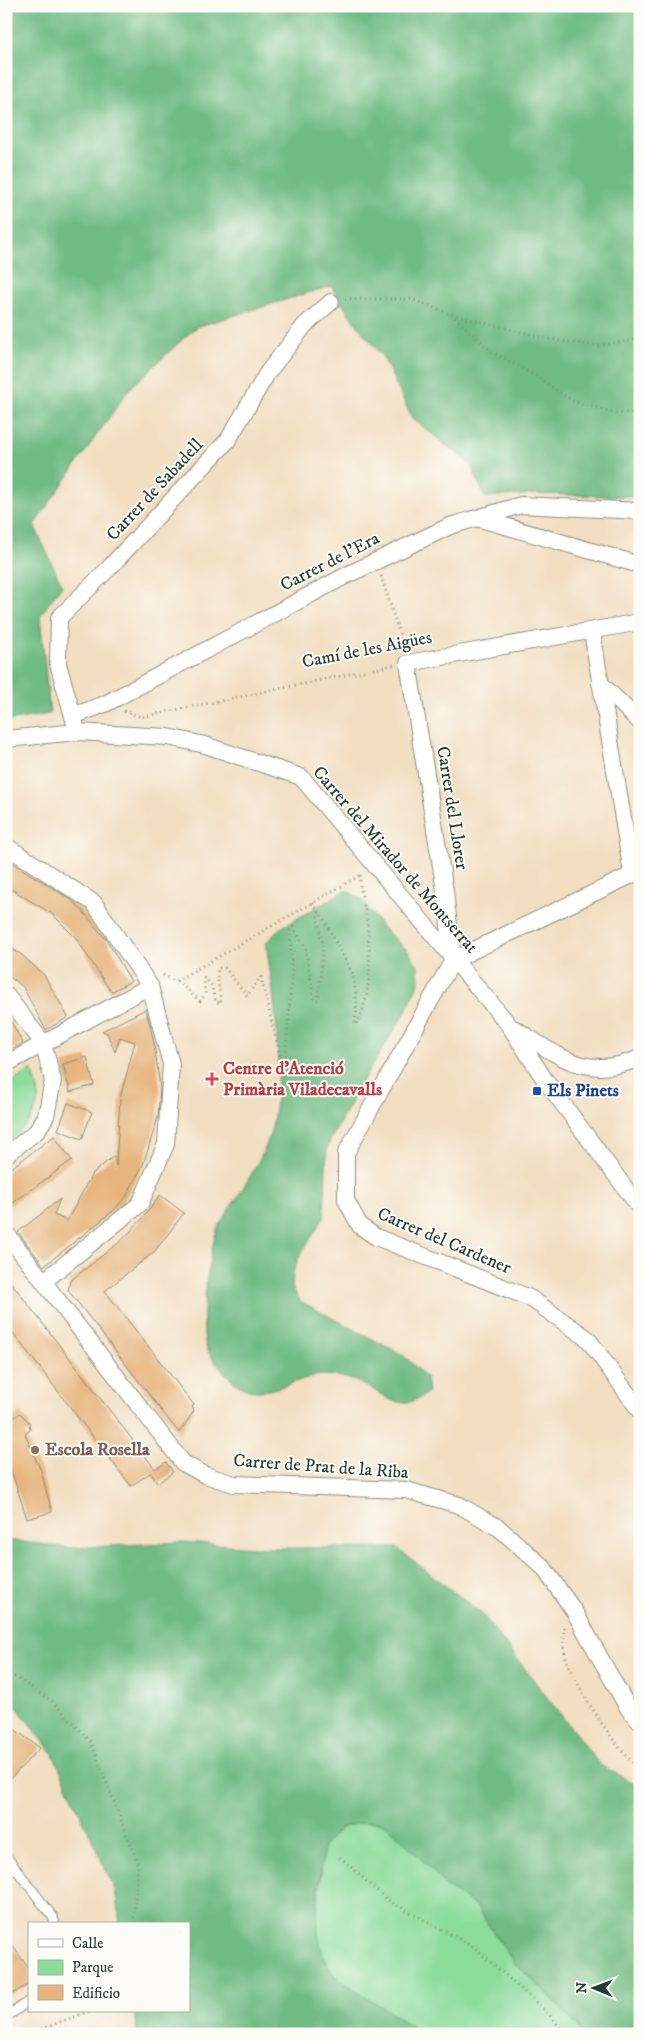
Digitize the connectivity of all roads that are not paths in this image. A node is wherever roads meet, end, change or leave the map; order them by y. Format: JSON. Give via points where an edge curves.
{"nodes":[{"id":1,"x":332,"y":302,"type":"road end"},
{"id":2,"x":640,"y":511,"type":"edge"},
{"id":3,"x":477,"y":518,"type":"junction"},
{"id":4,"x":640,"y":566,"type":"edge"},
{"id":5,"x":640,"y":622,"type":"edge"},
{"id":6,"x":592,"y":632,"type":"junction"},
{"id":7,"x":408,"y":663,"type":"joint"},
{"id":8,"x":600,"y":683,"type":"junction"},
{"id":9,"x":73,"y":716,"type":"junction"},
{"id":10,"x":640,"y":722,"type":"edge"},
{"id":11,"x":77,"y":732,"type":"junction"},
{"id":12,"x":6,"y":739,"type":"edge"},
{"id":13,"x":6,"y":846,"type":"edge"},
{"id":14,"x":636,"y":872,"type":"edge"},
{"id":15,"x":454,"y":960,"type":"junction"},
{"id":16,"x":150,"y":986,"type":"junction"},
{"id":17,"x":6,"y":995,"type":"edge"},
{"id":18,"x":508,"y":1025,"type":"junction"},
{"id":19,"x":43,"y":1043,"type":"junction"},
{"id":20,"x":640,"y":1058,"type":"edge"},
{"id":21,"x":6,"y":1064,"type":"edge"},
{"id":22,"x":6,"y":1154,"type":"edge"},
{"id":23,"x":640,"y":1208,"type":"edge"},
{"id":24,"x":6,"y":1233,"type":"edge"},
{"id":25,"x":44,"y":1281,"type":"junction"},
{"id":26,"x":640,"y":1411,"type":"edge"},
{"id":27,"x":640,"y":1722,"type":"edge"},
{"id":28,"x":6,"y":1856,"type":"edge"},
{"id":29,"x":54,"y":1922,"type":"edge"},
{"id":30,"x":28,"y":2002,"type":"edge"},
{"id":31,"x":6,"y":2017,"type":"edge"}],
"edges":[{"from":1,"to":9,"type":"street","name":"Carrer de Sabadell","via":[[305,325],[268,372],[228,440],[59,618],[58,664]]},
{"from":2,"to":3,"type":"street","name":"Carrer de l'Era","via":[[521,505]]},
{"from":3,"to":4,"type":"street"},
{"from":3,"to":9,"type":"street","name":"Carrer de l'Era","via":[[450,526],[376,561],[105,704]]},
{"from":5,"to":6,"type":"street","name":"Camí de les Aigües"},
{"from":6,"to":7,"type":"street","name":"Camí de les Aigües"},
{"from":6,"to":8,"type":"street"},
{"from":7,"to":15,"type":"street","name":"Carrer del Llorer"},
{"from":8,"to":10,"type":"street"},
{"from":8,"to":14,"type":"street"},
{"from":9,"to":11,"type":"street"},
{"from":11,"to":12,"type":"street","name":"Carrer del Mirador de Montserrat"},
{"from":11,"to":15,"type":"street","name":"Carrer del Mirador de Montserrat","via":[[187,741],[301,777]]},
{"from":13,"to":16,"type":"street","via":[[94,903]]},
{"from":14,"to":15,"type":"street"},
{"from":15,"to":18,"type":"street","name":"Carrer del Mirador de Montserrat"},
{"from":15,"to":26,"type":"street","name":"Carrer del Cardener","via":[[346,1153],[346,1200],[360,1226],[376,1237],[530,1298],[588,1339]]},
{"from":16,"to":19,"type":"street"},
{"from":16,"to":25,"type":"street","via":[[171,1064],[166,1144],[140,1204]]},
{"from":17,"to":19,"type":"street"},
{"from":18,"to":20,"type":"street","via":[[561,1057],[587,1067],[615,1067]]},
{"from":18,"to":23,"type":"street","name":"Carrer del Mirador de Montserrat"},
{"from":19,"to":21,"type":"street"},
{"from":19,"to":22,"type":"street","via":[[53,1081],[46,1116],[37,1131]]},
{"from":24,"to":25,"type":"street","name":"Carrer de Prat de la Riba"},
{"from":25,"to":27,"type":"street","name":"Carrer de Prat de la Riba","via":[[183,1463],[205,1475],[234,1484],[406,1490],[459,1505],[500,1528],[543,1567],[574,1611],[628,1708]]},
{"from":28,"to":29,"type":"lane"},
{"from":30,"to":31,"type":"lane"}]}
